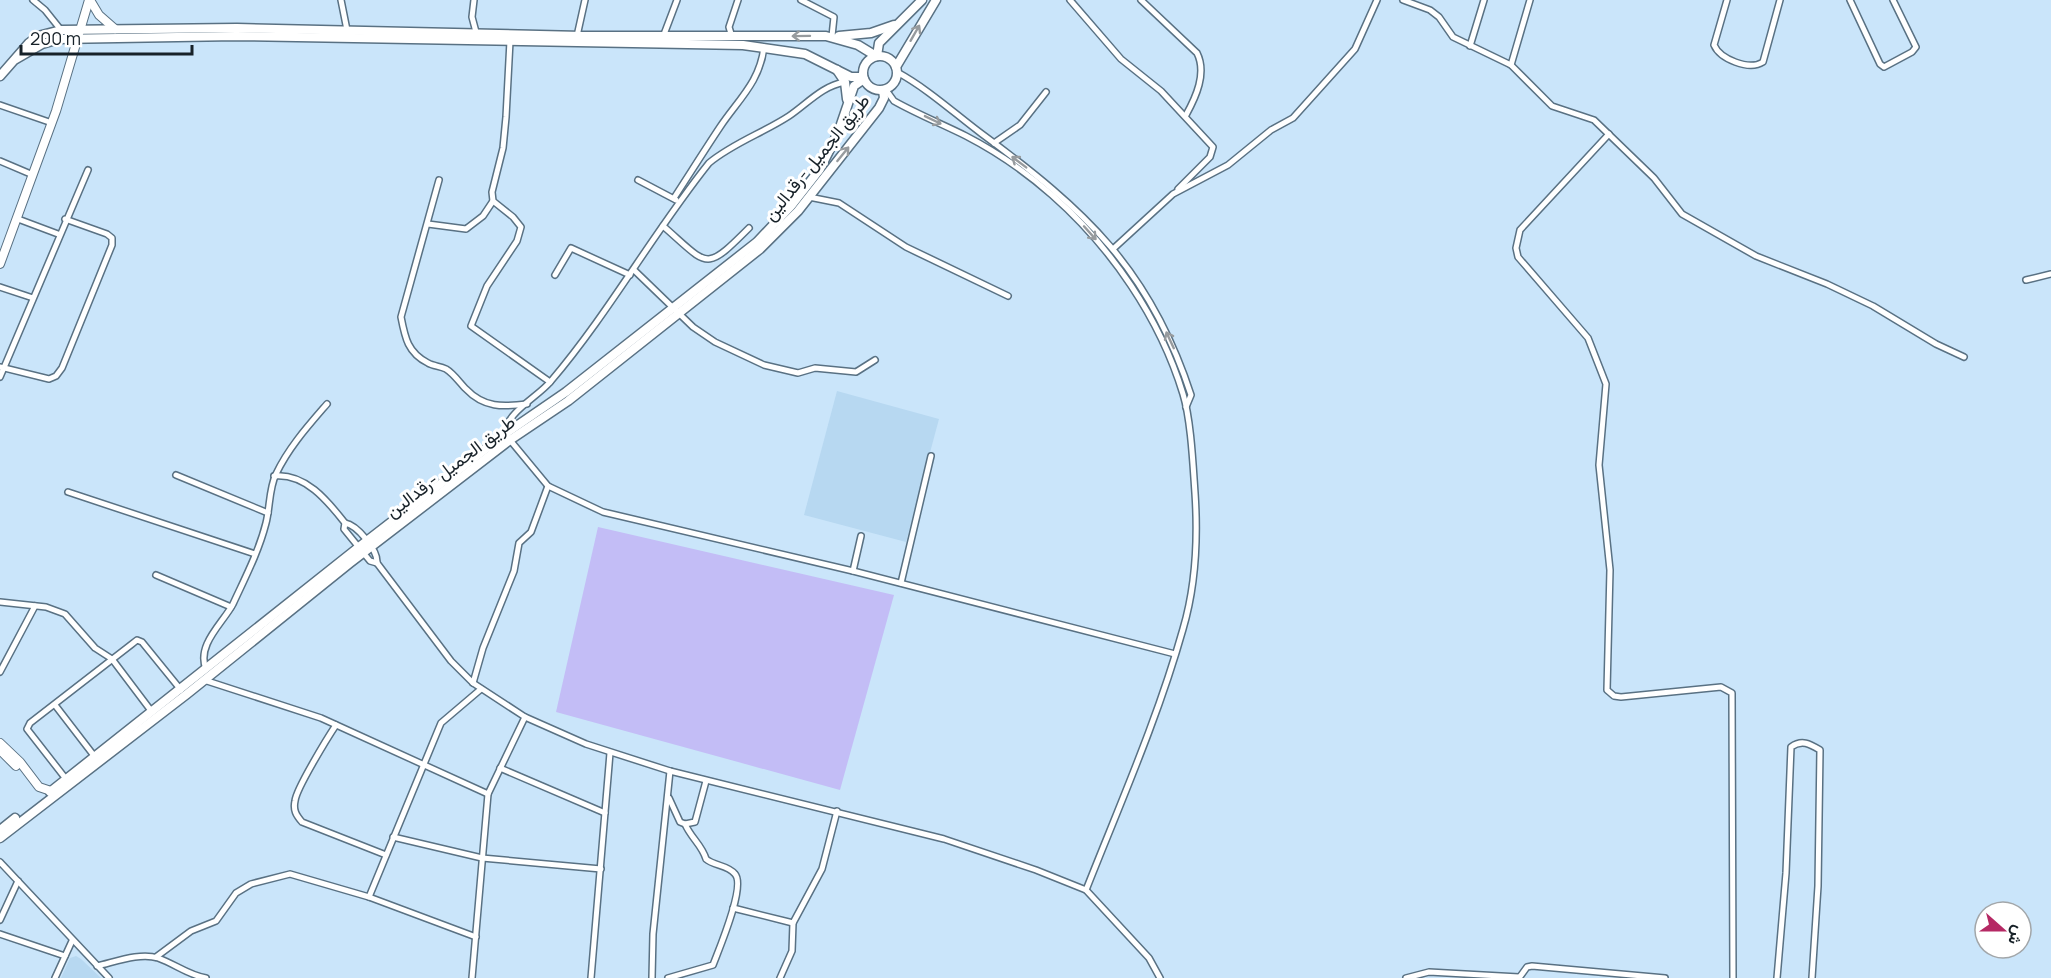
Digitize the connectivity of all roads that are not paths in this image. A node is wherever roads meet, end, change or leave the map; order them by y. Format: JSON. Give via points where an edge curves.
{"nodes":[{"id":1,"x":33,"y":0,"type":"edge"},
{"id":2,"x":90,"y":0,"type":"edge"},
{"id":3,"x":341,"y":0,"type":"edge"},
{"id":4,"x":474,"y":0,"type":"edge"},
{"id":5,"x":585,"y":0,"type":"edge"},
{"id":6,"x":677,"y":0,"type":"edge"},
{"id":7,"x":738,"y":0,"type":"edge"},
{"id":8,"x":801,"y":0,"type":"edge"},
{"id":9,"x":922,"y":0,"type":"edge"},
{"id":10,"x":936,"y":0,"type":"edge"},
{"id":11,"x":1070,"y":0,"type":"edge"},
{"id":12,"x":1141,"y":0,"type":"edge"},
{"id":13,"x":1377,"y":0,"type":"edge"},
{"id":14,"x":1403,"y":0,"type":"edge"},
{"id":15,"x":1484,"y":0,"type":"edge"},
{"id":16,"x":1530,"y":0,"type":"edge"},
{"id":17,"x":1727,"y":0,"type":"edge"},
{"id":18,"x":1780,"y":0,"type":"edge"},
{"id":19,"x":1850,"y":0,"type":"edge"},
{"id":20,"x":1893,"y":0,"type":"edge"},
{"id":21,"x":897,"y":24,"type":"junction"},
{"id":22,"x":80,"y":29,"type":"junction"},
{"id":23,"x":115,"y":29,"type":"junction"},
{"id":24,"x":61,"y":30,"type":"junction"},
{"id":25,"x":347,"y":30,"type":"junction"},
{"id":26,"x":476,"y":32,"type":"junction"},
{"id":27,"x":577,"y":36,"type":"junction"},
{"id":28,"x":829,"y":36,"type":"junction"},
{"id":29,"x":663,"y":37,"type":"junction"},
{"id":30,"x":732,"y":37,"type":"junction"},
{"id":31,"x":77,"y":39,"type":"junction"},
{"id":32,"x":510,"y":41,"type":"junction"},
{"id":33,"x":743,"y":41,"type":"junction"},
{"id":34,"x":1470,"y":46,"type":"junction"},
{"id":35,"x":764,"y":47,"type":"junction"},
{"id":36,"x":877,"y":56,"type":"junction"},
{"id":37,"x":13,"y":61,"type":"junction"},
{"id":38,"x":1511,"y":65,"type":"junction"},
{"id":39,"x":832,"y":66,"type":"junction"},
{"id":40,"x":897,"y":70,"type":"junction"},
{"id":41,"x":0,"y":76,"type":"edge"},
{"id":42,"x":863,"y":78,"type":"junction"},
{"id":43,"x":845,"y":82,"type":"junction"},
{"id":44,"x":884,"y":89,"type":"junction"},
{"id":45,"x":1046,"y":92,"type":"dead end"},
{"id":46,"x":0,"y":105,"type":"edge"},
{"id":47,"x":846,"y":109,"type":"junction"},
{"id":48,"x":1186,"y":115,"type":"junction"},
{"id":49,"x":52,"y":123,"type":"junction"},
{"id":50,"x":1609,"y":134,"type":"junction"},
{"id":51,"x":994,"y":143,"type":"junction"},
{"id":52,"x":0,"y":161,"type":"edge"},
{"id":53,"x":88,"y":170,"type":"dead end"},
{"id":54,"x":33,"y":175,"type":"junction"},
{"id":55,"x":439,"y":180,"type":"dead end"},
{"id":56,"x":638,"y":180,"type":"dead end"},
{"id":57,"x":1053,"y":191,"type":"junction"},
{"id":58,"x":1173,"y":194,"type":"junction"},
{"id":59,"x":809,"y":197,"type":"junction"},
{"id":60,"x":677,"y":200,"type":"junction"},
{"id":61,"x":493,"y":201,"type":"junction"},
{"id":62,"x":18,"y":219,"type":"junction"},
{"id":63,"x":65,"y":219,"type":"junction"},
{"id":64,"x":428,"y":224,"type":"junction"},
{"id":65,"x":663,"y":226,"type":"junction"},
{"id":66,"x":749,"y":228,"type":"dead end"},
{"id":67,"x":58,"y":234,"type":"junction"},
{"id":68,"x":1113,"y":249,"type":"junction"},
{"id":69,"x":0,"y":264,"type":"edge"},
{"id":70,"x":632,"y":272,"type":"junction"},
{"id":71,"x":2051,"y":274,"type":"edge"},
{"id":72,"x":555,"y":275,"type":"dead end"},
{"id":73,"x":2025,"y":280,"type":"dead end"},
{"id":74,"x":0,"y":287,"type":"edge"},
{"id":75,"x":1008,"y":296,"type":"dead end"},
{"id":76,"x":33,"y":298,"type":"junction"},
{"id":77,"x":677,"y":310,"type":"junction"},
{"id":78,"x":1964,"y":357,"type":"dead end"},
{"id":79,"x":875,"y":360,"type":"dead end"},
{"id":80,"x":2,"y":368,"type":"edge"},
{"id":81,"x":0,"y":377,"type":"edge"},
{"id":82,"x":550,"y":382,"type":"junction"},
{"id":83,"x":327,"y":404,"type":"dead end"},
{"id":84,"x":527,"y":404,"type":"junction"},
{"id":85,"x":1185,"y":408,"type":"junction"},
{"id":86,"x":507,"y":437,"type":"junction"},
{"id":87,"x":931,"y":456,"type":"dead end"},
{"id":88,"x":176,"y":475,"type":"dead end"},
{"id":89,"x":274,"y":476,"type":"junction"},
{"id":90,"x":548,"y":486,"type":"junction"},
{"id":91,"x":68,"y":492,"type":"dead end"},
{"id":92,"x":268,"y":513,"type":"junction"},
{"id":93,"x":861,"y":536,"type":"dead end"},
{"id":94,"x":365,"y":547,"type":"junction"},
{"id":95,"x":255,"y":554,"type":"junction"},
{"id":96,"x":377,"y":563,"type":"junction"},
{"id":97,"x":853,"y":571,"type":"junction"},
{"id":98,"x":156,"y":574,"type":"dead end"},
{"id":99,"x":902,"y":583,"type":"junction"},
{"id":100,"x":0,"y":602,"type":"edge"},
{"id":101,"x":34,"y":606,"type":"junction"},
{"id":102,"x":231,"y":607,"type":"junction"},
{"id":103,"x":1174,"y":654,"type":"junction"},
{"id":104,"x":112,"y":658,"type":"junction"},
{"id":105,"x":207,"y":670,"type":"junction"},
{"id":106,"x":0,"y":672,"type":"edge"},
{"id":107,"x":204,"y":680,"type":"junction"},
{"id":108,"x":473,"y":683,"type":"junction"},
{"id":109,"x":481,"y":689,"type":"junction"},
{"id":110,"x":181,"y":690,"type":"junction"},
{"id":111,"x":55,"y":705,"type":"junction"},
{"id":112,"x":152,"y":712,"type":"junction"},
{"id":113,"x":525,"y":717,"type":"junction"},
{"id":114,"x":336,"y":724,"type":"junction"},
{"id":115,"x":0,"y":743,"type":"edge"},
{"id":116,"x":0,"y":750,"type":"edge"},
{"id":117,"x":610,"y":753,"type":"junction"},
{"id":118,"x":95,"y":757,"type":"junction"},
{"id":119,"x":422,"y":765,"type":"junction"},
{"id":120,"x":500,"y":768,"type":"junction"},
{"id":121,"x":670,"y":771,"type":"junction"},
{"id":122,"x":66,"y":779,"type":"junction"},
{"id":123,"x":706,"y":781,"type":"junction"},
{"id":124,"x":51,"y":791,"type":"junction"},
{"id":125,"x":488,"y":794,"type":"junction"},
{"id":126,"x":668,"y":796,"type":"junction"},
{"id":127,"x":44,"y":800,"type":"junction"},
{"id":128,"x":837,"y":811,"type":"junction"},
{"id":129,"x":605,"y":813,"type":"junction"},
{"id":130,"x":685,"y":824,"type":"junction"},
{"id":131,"x":0,"y":830,"type":"edge"},
{"id":132,"x":393,"y":837,"type":"junction"},
{"id":133,"x":0,"y":838,"type":"edge"},
{"id":134,"x":386,"y":855,"type":"junction"},
{"id":135,"x":482,"y":858,"type":"junction"},
{"id":136,"x":0,"y":862,"type":"edge"},
{"id":137,"x":600,"y":868,"type":"junction"},
{"id":138,"x":18,"y":881,"type":"junction"},
{"id":139,"x":1086,"y":890,"type":"junction"},
{"id":140,"x":369,"y":897,"type":"junction"},
{"id":141,"x":733,"y":908,"type":"junction"},
{"id":142,"x":0,"y":920,"type":"edge"},
{"id":143,"x":793,"y":923,"type":"junction"},
{"id":144,"x":0,"y":934,"type":"edge"},
{"id":145,"x":476,"y":937,"type":"junction"},
{"id":146,"x":72,"y":941,"type":"junction"},
{"id":147,"x":65,"y":956,"type":"junction"},
{"id":148,"x":156,"y":957,"type":"junction"},
{"id":149,"x":97,"y":966,"type":"junction"},
{"id":150,"x":1609,"y":975,"type":"edge"},
{"id":151,"x":55,"y":978,"type":"edge"},
{"id":152,"x":109,"y":978,"type":"edge"},
{"id":153,"x":206,"y":978,"type":"edge"},
{"id":154,"x":472,"y":978,"type":"edge"},
{"id":155,"x":591,"y":978,"type":"edge"},
{"id":156,"x":652,"y":978,"type":"edge"},
{"id":157,"x":668,"y":978,"type":"edge"},
{"id":158,"x":780,"y":978,"type":"edge"},
{"id":159,"x":1160,"y":978,"type":"edge"},
{"id":160,"x":1406,"y":978,"type":"edge"},
{"id":161,"x":1519,"y":978,"type":"edge"},
{"id":162,"x":1665,"y":978,"type":"edge"},
{"id":163,"x":1733,"y":978,"type":"edge"},
{"id":164,"x":1777,"y":978,"type":"edge"},
{"id":165,"x":1812,"y":978,"type":"edge"}],
"edges":[{"from":1,"to":24,"type":"street"},
{"from":2,"to":22,"type":"street"},
{"from":2,"to":23,"type":"street"},
{"from":3,"to":25,"type":"street"},
{"from":4,"to":26,"type":"street"},
{"from":5,"to":27,"type":"street"},
{"from":6,"to":29,"type":"street"},
{"from":7,"to":30,"type":"street","via":[[729,27]]},
{"from":8,"to":28,"type":"street","via":[[834,17]]},
{"from":9,"to":21,"type":"main road"},
{"from":40,"to":10,"type":"main road","one_way":true},
{"from":11,"to":48,"type":"street","via":[[1121,58]]},
{"from":12,"to":48,"type":"street","via":[[1200,60],[1198,85]]},
{"from":13,"to":58,"type":"street","via":[[1354,49],[1293,118],[1271,130],[1228,165]]},
{"from":14,"to":34,"type":"street","via":[[1430,10],[1454,37]]},
{"from":15,"to":34,"type":"street"},
{"from":16,"to":38,"type":"street"},
{"from":17,"to":18,"type":"street","via":[[1714,45],[1722,56],[1749,66],[1763,62]]},
{"from":19,"to":20,"type":"street","via":[[1884,67],[1916,47]]},
{"from":21,"to":28,"type":"main road","via":[[862,34]]},
{"from":21,"to":36,"type":"main road","via":[[877,46]]},
{"from":22,"to":23,"type":"main road"},
{"from":22,"to":24,"type":"main road"},
{"from":22,"to":31,"type":"street"},
{"from":23,"to":25,"type":"main road"},
{"from":24,"to":37,"type":"main road","via":[[38,36]]},
{"from":25,"to":26,"type":"main road"},
{"from":26,"to":27,"type":"main road"},
{"from":27,"to":29,"type":"main road"},
{"from":28,"to":33,"type":"main road","one_way":true},
{"from":28,"to":36,"type":"main road"},
{"from":29,"to":30,"type":"main road"},
{"from":30,"to":33,"type":"main road"},
{"from":31,"to":32,"type":"main road","via":[[236,36]]},
{"from":31,"to":37,"type":"main road","via":[[50,40]]},
{"from":31,"to":49,"type":"street"},
{"from":32,"to":33,"type":"main road"},
{"from":32,"to":61,"type":"street","via":[[507,117]]},
{"from":33,"to":35,"type":"main road"},
{"from":34,"to":38,"type":"street"},
{"from":35,"to":39,"type":"main road","via":[[805,54]]},
{"from":35,"to":60,"type":"street","via":[[754,81],[720,128]]},
{"from":36,"to":40,"type":"main road","via":[[890,59]]},
{"from":36,"to":42,"type":"main road","via":[[865,64]]},
{"from":37,"to":41,"type":"main road"},
{"from":38,"to":50,"type":"street","via":[[1546,102],[1588,117]]},
{"from":39,"to":42,"type":"main road","via":[[852,77]]},
{"from":39,"to":43,"type":"main road"},
{"from":40,"to":44,"type":"main road","via":[[894,82]]},
{"from":40,"to":51,"type":"street"},
{"from":42,"to":44,"type":"main road","via":[[871,88]]},
{"from":42,"to":47,"type":"main road","name":"طريق الجميل -رقدالين","via":[[854,87]]},
{"from":43,"to":47,"type":"main road"},
{"from":43,"to":60,"type":"street","via":[[826,88],[790,115],[718,155]]},
{"from":44,"to":57,"type":"street","one_way":true,"via":[[894,101],[975,141]]},
{"from":59,"to":44,"type":"main road","name":"طريق الجميل -رقدالين","one_way":true,"via":[[882,105]]},
{"from":45,"to":51,"type":"street","via":[[1020,125]]},
{"from":46,"to":49,"type":"street"},
{"from":47,"to":77,"type":"main road","name":"طريق الجميل -رقدالين","via":[[820,169],[791,206],[757,242]]},
{"from":48,"to":58,"type":"street","via":[[1214,150]]},
{"from":49,"to":54,"type":"street"},
{"from":50,"to":78,"type":"street","via":[[1654,178],[1682,214],[1756,256],[1873,306]]},
{"from":50,"to":163,"type":"street","via":[[1520,230],[1516,248],[1518,257],[1588,338],[1606,384],[1599,465],[1610,570],[1607,690],[1621,697],[1722,687],[1732,693]]},
{"from":57,"to":51,"type":"street","one_way":true},
{"from":52,"to":54,"type":"street"},
{"from":53,"to":63,"type":"street"},
{"from":54,"to":62,"type":"street"},
{"from":55,"to":64,"type":"street"},
{"from":56,"to":60,"type":"street"},
{"from":57,"to":68,"type":"street"},
{"from":57,"to":85,"type":"street","one_way":true,"via":[[1091,232],[1132,289],[1163,343]]},
{"from":58,"to":68,"type":"street"},
{"from":59,"to":75,"type":"street","via":[[839,203],[906,247]]},
{"from":59,"to":77,"type":"main road","name":"طريق الجميل -رقدالين","via":[[760,249]]},
{"from":60,"to":65,"type":"street"},
{"from":61,"to":64,"type":"street","via":[[483,216],[466,229]]},
{"from":61,"to":82,"type":"street","via":[[521,227],[517,241],[487,286],[471,326]]},
{"from":62,"to":67,"type":"street"},
{"from":62,"to":69,"type":"street"},
{"from":63,"to":67,"type":"street"},
{"from":63,"to":80,"type":"street","via":[[107,234],[112,245],[62,368],[49,379]]},
{"from":64,"to":84,"type":"street","via":[[401,317],[412,353],[446,369],[485,403],[503,407]]},
{"from":65,"to":66,"type":"street","via":[[708,260],[724,253]]},
{"from":65,"to":70,"type":"street"},
{"from":67,"to":76,"type":"street"},
{"from":85,"to":68,"type":"street","one_way":true,"via":[[1191,395],[1170,340],[1139,284]]},
{"from":70,"to":72,"type":"street","via":[[571,248]]},
{"from":70,"to":77,"type":"street"},
{"from":70,"to":82,"type":"street"},
{"from":71,"to":73,"type":"street"},
{"from":74,"to":76,"type":"street"},
{"from":76,"to":80,"type":"street"},
{"from":77,"to":79,"type":"street","via":[[715,342],[788,372],[815,368],[856,372]]},
{"from":77,"to":86,"type":"main road","name":"طريق الجميل -رقدالين","via":[[568,401]]},
{"from":80,"to":81,"type":"street"},
{"from":82,"to":84,"type":"street"},
{"from":83,"to":89,"type":"street","via":[[294,441]]},
{"from":84,"to":86,"type":"street","via":[[509,420]]},
{"from":85,"to":103,"type":"street","via":[[1194,476],[1196,549],[1189,605]]},
{"from":86,"to":90,"type":"street"},
{"from":86,"to":94,"type":"main road","name":"طريق الجميل -رقدالين"},
{"from":87,"to":99,"type":"street"},
{"from":88,"to":92,"type":"street"},
{"from":89,"to":92,"type":"street"},
{"from":89,"to":94,"type":"street","via":[[297,478],[330,504],[345,523],[351,524]]},
{"from":90,"to":97,"type":"street","via":[[603,512],[638,522]]},
{"from":90,"to":108,"type":"street","via":[[531,532],[519,543],[514,571]]},
{"from":91,"to":95,"type":"street"},
{"from":92,"to":95,"type":"street"},
{"from":93,"to":97,"type":"street"},
{"from":94,"to":96,"type":"street"},
{"from":94,"to":96,"type":"street","via":[[377,556]]},
{"from":94,"to":105,"type":"main road","name":"طريق الجميل -رقدالين"},
{"from":94,"to":107,"type":"main road","name":"طريق الجميل -رقدالين"},
{"from":95,"to":102,"type":"street"},
{"from":96,"to":108,"type":"street","via":[[438,646]]},
{"from":97,"to":99,"type":"street"},
{"from":98,"to":102,"type":"street"},
{"from":99,"to":103,"type":"street"},
{"from":100,"to":101,"type":"street"},
{"from":101,"to":104,"type":"street","via":[[65,614],[95,648]]},
{"from":101,"to":106,"type":"street"},
{"from":102,"to":105,"type":"street","via":[[208,641],[204,657]]},
{"from":103,"to":139,"type":"street","via":[[1145,742]]},
{"from":104,"to":110,"type":"street","via":[[137,640],[142,642]]},
{"from":104,"to":111,"type":"street"},
{"from":104,"to":112,"type":"street"},
{"from":105,"to":110,"type":"main road","name":"طريق الجميل -رقدالين"},
{"from":107,"to":114,"type":"street"},
{"from":107,"to":127,"type":"main road","name":"طريق الجميل -رقدالين"},
{"from":108,"to":109,"type":"street"},
{"from":109,"to":113,"type":"street"},
{"from":109,"to":119,"type":"street","via":[[441,723]]},
{"from":110,"to":112,"type":"main road","name":"طريق الجميل -رقدالين"},
{"from":111,"to":118,"type":"street"},
{"from":111,"to":122,"type":"street","via":[[27,729]]},
{"from":112,"to":118,"type":"main road","name":"طريق الجميل -رقدالين"},
{"from":113,"to":117,"type":"street"},
{"from":113,"to":120,"type":"street"},
{"from":114,"to":119,"type":"street"},
{"from":114,"to":134,"type":"street","via":[[294,799],[295,814],[302,822]]},
{"from":115,"to":124,"type":"street","via":[[39,788]]},
{"from":116,"to":127,"type":"street"},
{"from":117,"to":121,"type":"street"},
{"from":117,"to":129,"type":"street"},
{"from":118,"to":122,"type":"main road","name":"طريق الجميل -رقدالين"},
{"from":119,"to":125,"type":"street"},
{"from":119,"to":132,"type":"street"},
{"from":120,"to":125,"type":"street"},
{"from":120,"to":129,"type":"street"},
{"from":121,"to":123,"type":"street"},
{"from":121,"to":126,"type":"street"},
{"from":122,"to":124,"type":"main road","name":"طريق الجميل -رقدالين"},
{"from":123,"to":128,"type":"street"},
{"from":123,"to":130,"type":"street","via":[[695,822]]},
{"from":124,"to":127,"type":"main road","name":"طريق الجميل -رقدالين"},
{"from":125,"to":135,"type":"street"},
{"from":126,"to":130,"type":"street","via":[[680,822]]},
{"from":126,"to":156,"type":"street"},
{"from":127,"to":131,"type":"main road","name":"طريق الجميل -رقدالين"},
{"from":127,"to":133,"type":"main road","name":"طريق الجميل -رقدالين"},
{"from":128,"to":139,"type":"street","via":[[994,854]]},
{"from":128,"to":143,"type":"street","via":[[822,869]]},
{"from":129,"to":137,"type":"street"},
{"from":130,"to":141,"type":"street","via":[[710,863],[737,876]]},
{"from":132,"to":134,"type":"street"},
{"from":132,"to":135,"type":"street"},
{"from":134,"to":140,"type":"street"},
{"from":135,"to":137,"type":"street"},
{"from":135,"to":145,"type":"street"},
{"from":136,"to":138,"type":"street"},
{"from":137,"to":155,"type":"street"},
{"from":138,"to":142,"type":"street"},
{"from":138,"to":146,"type":"street"},
{"from":139,"to":159,"type":"street","via":[[1149,958]]},
{"from":140,"to":145,"type":"street"},
{"from":140,"to":148,"type":"street","via":[[306,877],[276,876],[236,893],[216,921],[191,932]]},
{"from":141,"to":143,"type":"street"},
{"from":141,"to":157,"type":"street","via":[[712,967]]},
{"from":143,"to":158,"type":"street","via":[[792,951]]},
{"from":144,"to":147,"type":"street"},
{"from":145,"to":154,"type":"street"},
{"from":146,"to":147,"type":"street"},
{"from":146,"to":149,"type":"street"},
{"from":147,"to":151,"type":"street"},
{"from":148,"to":149,"type":"street"},
{"from":148,"to":153,"type":"street"},
{"from":149,"to":152,"type":"street"},
{"from":150,"to":161,"type":"street","via":[[1532,966]]},
{"from":150,"to":162,"type":"street"},
{"from":160,"to":161,"type":"street","via":[[1429,972]]},
{"from":164,"to":165,"type":"street","via":[[1791,747],[1809,743],[1820,750]]}]}
